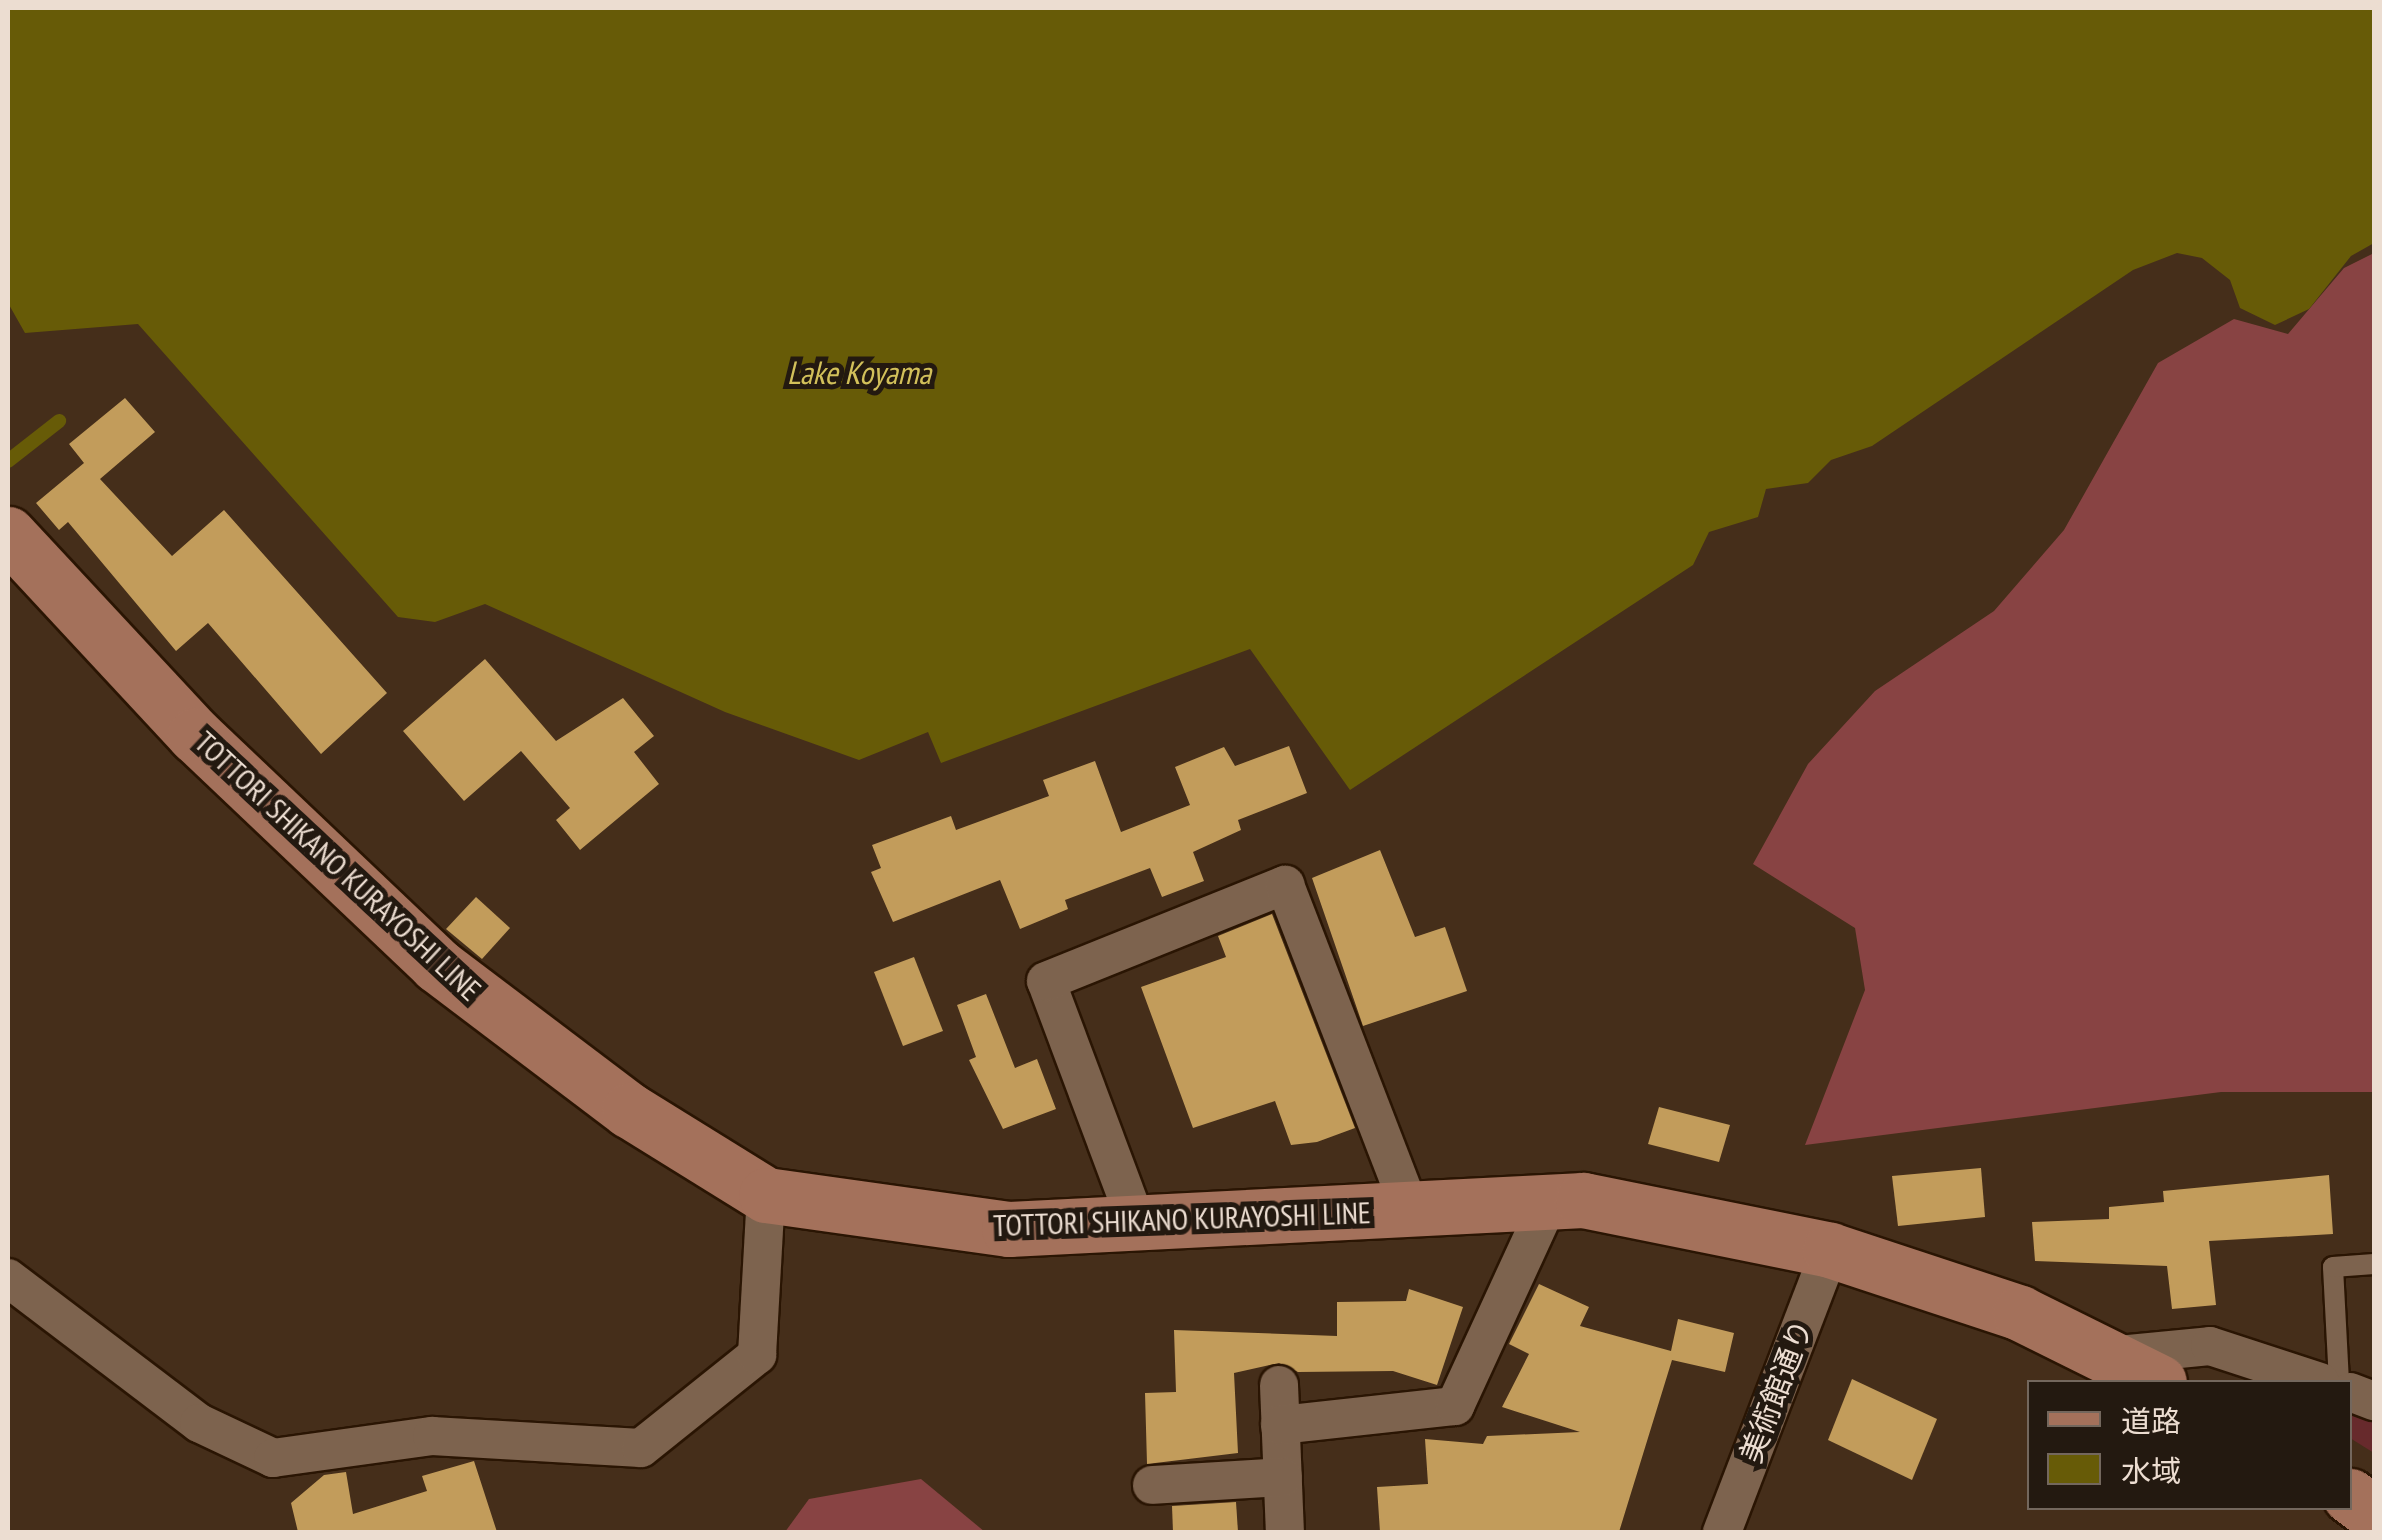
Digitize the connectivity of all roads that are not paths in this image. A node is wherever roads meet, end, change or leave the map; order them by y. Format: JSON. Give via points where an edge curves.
{"nodes":[{"id":1,"x":8,"y":534,"type":"edge"},
{"id":2,"x":766,"y":1195,"type":"junction"},
{"id":3,"x":1550,"y":1202,"type":"junction"},
{"id":4,"x":1411,"y":1210,"type":"junction"},
{"id":5,"x":1137,"y":1224,"type":"junction"},
{"id":6,"x":1830,"y":1250,"type":"junction"},
{"id":7,"x":2374,"y":1264,"type":"edge"},
{"id":8,"x":8,"y":1278,"type":"edge"},
{"id":9,"x":2106,"y":1356,"type":"junction"},
{"id":10,"x":2154,"y":1380,"type":"edge"},
{"id":11,"x":2314,"y":1380,"type":"edge"},
{"id":12,"x":2338,"y":1380,"type":"edge"},
{"id":13,"x":1279,"y":1385,"type":"dead end"},
{"id":14,"x":1280,"y":1425,"type":"junction"},
{"id":15,"x":1283,"y":1477,"type":"junction"},
{"id":16,"x":1152,"y":1485,"type":"dead end"},
{"id":17,"x":2352,"y":1498,"type":"edge"},
{"id":18,"x":2374,"y":1514,"type":"edge"},
{"id":19,"x":1285,"y":1532,"type":"edge"},
{"id":20,"x":1722,"y":1532,"type":"edge"}],
"edges":[{"from":1,"to":2,"type":"main road","name":"TOTTORI SHIKANO KURAYOSHI LINE","via":[[195,735],[437,965],[628,1110]]},
{"from":2,"to":5,"type":"main road","name":"TOTTORI SHIKANO KURAYOSHI LINE","via":[[1009,1228]]},
{"from":2,"to":8,"type":"street","via":[[757,1356],[641,1448],[432,1436],[273,1458],[198,1423]]},
{"from":3,"to":4,"type":"main road","name":"TOTTORI SHIKANO KURAYOSHI LINE"},
{"from":3,"to":6,"type":"main road","name":"TOTTORI SHIKANO KURAYOSHI LINE","via":[[1583,1200]]},
{"from":3,"to":14,"type":"street","via":[[1455,1406]]},
{"from":4,"to":5,"type":"main road","name":"TOTTORI SHIKANO KURAYOSHI LINE"},
{"from":4,"to":5,"type":"street","via":[[1284,885],[1046,982]]},
{"from":6,"to":9,"type":"main road","name":"TOTTORI SHIKANO KURAYOSHI LINE","via":[[2020,1313]]},
{"from":6,"to":20,"type":"street","name":"美術館通り"},
{"from":7,"to":12,"type":"lane","via":[[2333,1267]]},
{"from":9,"to":10,"type":"main road","name":"TOTTORI SHIKANO KURAYOSHI LINE"},
{"from":9,"to":11,"type":"street","via":[[2210,1346]]},
{"from":13,"to":14,"type":"street"},
{"from":14,"to":15,"type":"street"},
{"from":15,"to":16,"type":"street"},
{"from":15,"to":19,"type":"street"},
{"from":17,"to":18,"type":"main road"}]}
